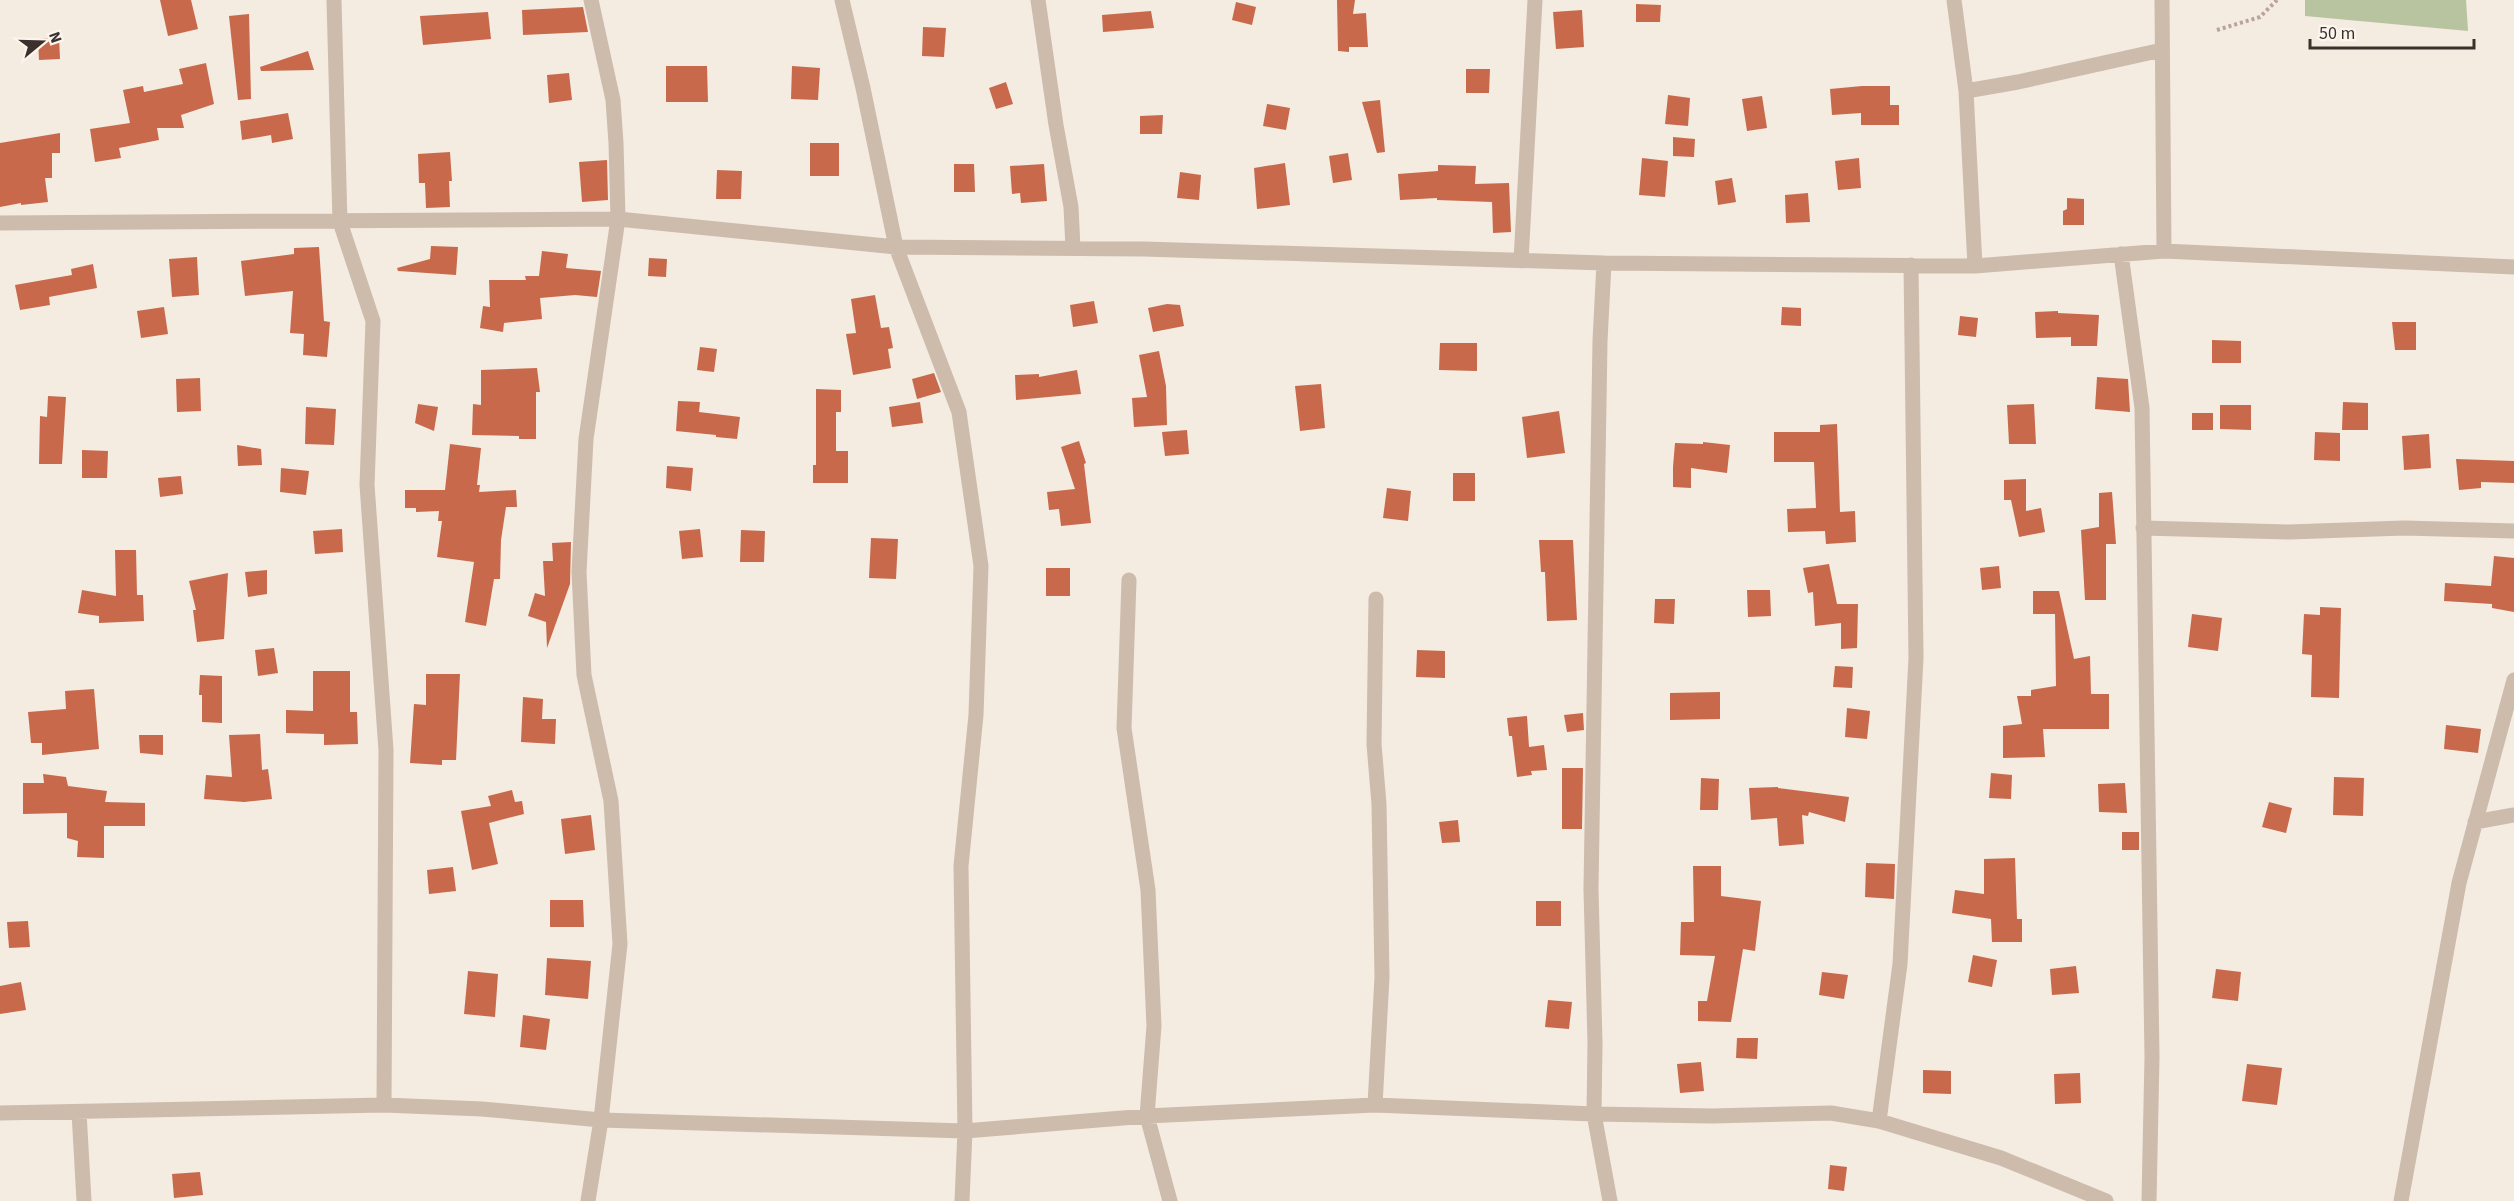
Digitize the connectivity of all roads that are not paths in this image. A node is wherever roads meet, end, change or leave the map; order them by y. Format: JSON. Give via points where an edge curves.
{"nodes":[{"id":1,"x":334,"y":0,"type":"edge"},
{"id":2,"x":591,"y":0,"type":"edge"},
{"id":3,"x":842,"y":0,"type":"edge"},
{"id":4,"x":1038,"y":0,"type":"edge"},
{"id":5,"x":1534,"y":0,"type":"edge"},
{"id":6,"x":1954,"y":0,"type":"edge"},
{"id":7,"x":2162,"y":0,"type":"edge"},
{"id":8,"x":2162,"y":50,"type":"junction"},
{"id":9,"x":1966,"y":91,"type":"junction"},
{"id":10,"x":618,"y":219,"type":"junction"},
{"id":11,"x":340,"y":222,"type":"junction"},
{"id":12,"x":0,"y":223,"type":"edge"},
{"id":13,"x":896,"y":247,"type":"junction"},
{"id":14,"x":1073,"y":248,"type":"junction"},
{"id":15,"x":2164,"y":251,"type":"junction"},
{"id":16,"x":2121,"y":254,"type":"junction"},
{"id":17,"x":1521,"y":261,"type":"junction"},
{"id":18,"x":1604,"y":264,"type":"junction"},
{"id":19,"x":1911,"y":265,"type":"junction"},
{"id":20,"x":1975,"y":266,"type":"junction"},
{"id":21,"x":2514,"y":267,"type":"edge"},
{"id":22,"x":2143,"y":528,"type":"junction"},
{"id":23,"x":2514,"y":531,"type":"edge"},
{"id":24,"x":1129,"y":580,"type":"dead end"},
{"id":25,"x":1376,"y":599,"type":"dead end"},
{"id":26,"x":2514,"y":680,"type":"edge"},
{"id":27,"x":2514,"y":815,"type":"edge"},
{"id":28,"x":2475,"y":822,"type":"junction"},
{"id":29,"x":384,"y":1105,"type":"junction"},
{"id":30,"x":1375,"y":1105,"type":"junction"},
{"id":31,"x":79,"y":1112,"type":"junction"},
{"id":32,"x":0,"y":1113,"type":"edge"},
{"id":33,"x":1594,"y":1114,"type":"junction"},
{"id":34,"x":1147,"y":1116,"type":"junction"},
{"id":35,"x":601,"y":1120,"type":"junction"},
{"id":36,"x":1879,"y":1121,"type":"junction"},
{"id":37,"x":965,"y":1131,"type":"junction"},
{"id":38,"x":84,"y":1201,"type":"edge"},
{"id":39,"x":588,"y":1201,"type":"edge"},
{"id":40,"x":962,"y":1201,"type":"edge"},
{"id":41,"x":1170,"y":1201,"type":"edge"},
{"id":42,"x":1610,"y":1201,"type":"edge"},
{"id":43,"x":2106,"y":1201,"type":"edge"},
{"id":44,"x":2149,"y":1201,"type":"edge"},
{"id":45,"x":2401,"y":1201,"type":"edge"}],
"edges":[{"from":1,"to":11,"type":"street"},
{"from":2,"to":10,"type":"street","via":[[613,100]]},
{"from":3,"to":13,"type":"street"},
{"from":4,"to":14,"type":"street","via":[[1071,207]]},
{"from":5,"to":17,"type":"street"},
{"from":6,"to":9,"type":"street"},
{"from":7,"to":8,"type":"street"},
{"from":8,"to":9,"type":"street"},
{"from":8,"to":15,"type":"street"},
{"from":9,"to":20,"type":"street"},
{"from":10,"to":11,"type":"street"},
{"from":10,"to":13,"type":"street"},
{"from":10,"to":35,"type":"street","via":[[586,439],[579,572],[584,675],[611,801],[620,944]]},
{"from":11,"to":12,"type":"street"},
{"from":11,"to":29,"type":"street","via":[[374,321],[367,485],[386,750]]},
{"from":13,"to":14,"type":"street"},
{"from":13,"to":37,"type":"street","via":[[959,412],[981,566],[976,715],[961,866]]},
{"from":14,"to":17,"type":"street"},
{"from":15,"to":16,"type":"street"},
{"from":15,"to":21,"type":"street"},
{"from":16,"to":20,"type":"street"},
{"from":16,"to":22,"type":"street","via":[[2142,408]]},
{"from":17,"to":18,"type":"street"},
{"from":18,"to":19,"type":"street"},
{"from":18,"to":33,"type":"street","via":[[1591,889]]},
{"from":19,"to":20,"type":"street"},
{"from":19,"to":36,"type":"street","via":[[1916,658],[1900,964]]},
{"from":22,"to":23,"type":"street"},
{"from":22,"to":44,"type":"street","via":[[2152,1057]]},
{"from":24,"to":34,"type":"street","via":[[1124,728],[1148,890],[1154,1026]]},
{"from":25,"to":30,"type":"street","via":[[1374,744],[1382,977]]},
{"from":26,"to":28,"type":"street"},
{"from":27,"to":28,"type":"street"},
{"from":28,"to":45,"type":"street","via":[[2459,883]]},
{"from":29,"to":31,"type":"street"},
{"from":29,"to":35,"type":"street"},
{"from":30,"to":33,"type":"street"},
{"from":30,"to":34,"type":"street"},
{"from":31,"to":32,"type":"street"},
{"from":31,"to":38,"type":"street"},
{"from":33,"to":36,"type":"street","via":[[1831,1113]]},
{"from":33,"to":42,"type":"street"},
{"from":34,"to":37,"type":"street"},
{"from":34,"to":41,"type":"street"},
{"from":35,"to":37,"type":"street"},
{"from":35,"to":39,"type":"street"},
{"from":36,"to":43,"type":"street","via":[[2001,1158]]},
{"from":37,"to":40,"type":"street"}]}
